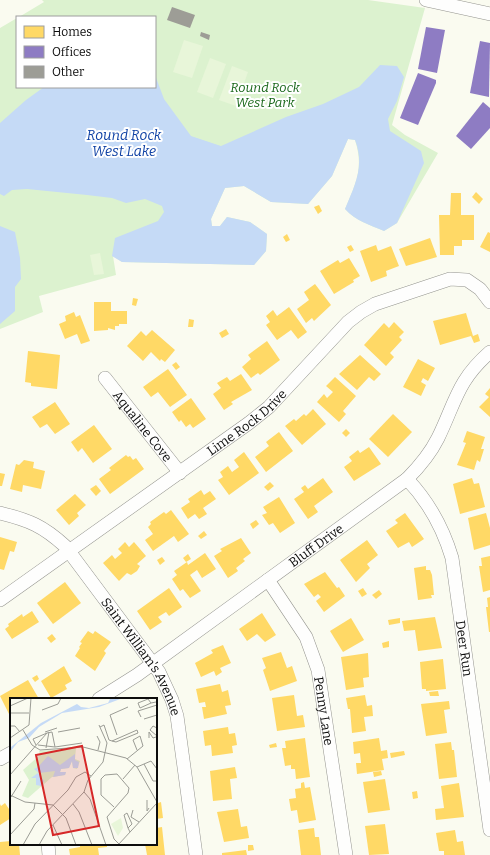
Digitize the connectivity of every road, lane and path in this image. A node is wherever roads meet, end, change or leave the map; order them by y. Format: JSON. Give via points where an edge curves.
{"nodes":[{"id":1,"x":426,"y":0,"type":"edge"},
{"id":2,"x":490,"y":14,"type":"edge"},
{"id":3,"x":490,"y":302,"type":"edge"},
{"id":4,"x":490,"y":352,"type":"edge"},
{"id":5,"x":105,"y":378,"type":"dead end"},
{"id":6,"x":180,"y":473,"type":"junction"},
{"id":7,"x":407,"y":480,"type":"junction"},
{"id":8,"x":0,"y":513,"type":"edge"},
{"id":9,"x":70,"y":552,"type":"junction"},
{"id":10,"x":268,"y":580,"type":"junction"},
{"id":11,"x":0,"y":600,"type":"edge"},
{"id":12,"x":152,"y":664,"type":"junction"},
{"id":13,"x":100,"y":698,"type":"edge"},
{"id":14,"x":10,"y":754,"type":"edge"},
{"id":15,"x":0,"y":759,"type":"edge"},
{"id":16,"x":490,"y":830,"type":"edge"},
{"id":17,"x":48,"y":845,"type":"edge"},
{"id":18,"x":49,"y":855,"type":"edge"},
{"id":19,"x":196,"y":855,"type":"edge"},
{"id":20,"x":346,"y":855,"type":"edge"}],
"edges":[{"from":1,"to":2,"type":"street"},
{"from":3,"to":6,"type":"street","name":"Lime Rock Drive","via":[[480,289],[471,283],[450,279],[375,304],[348,322],[269,407]]},
{"from":4,"to":7,"type":"street","name":"Bluff Drive","via":[[473,367],[464,380],[429,453]]},
{"from":5,"to":6,"type":"street","name":"Aqualine Cove"},
{"from":6,"to":9,"type":"street","name":"Lime Rock Drive"},
{"from":7,"to":10,"type":"street","name":"Bluff Drive"},
{"from":7,"to":16,"type":"street","name":"Deer Run","via":[[432,510],[452,558]]},
{"from":8,"to":9,"type":"street","name":"Saint William's Avenue","via":[[36,524],[54,536]]},
{"from":9,"to":11,"type":"street","name":"Lime Rock Drive"},
{"from":9,"to":12,"type":"street","name":"Saint William's Avenue"},
{"from":10,"to":12,"type":"street","name":"Bluff Drive"},
{"from":10,"to":20,"type":"street","name":"Penny Lane","via":[[306,638],[318,670]]},
{"from":12,"to":13,"type":"street","name":"Bluff Drive"},
{"from":12,"to":19,"type":"street","name":"Saint William's Avenue","via":[[166,686],[177,716]]},
{"from":14,"to":15,"type":"street"},
{"from":17,"to":18,"type":"street"}]}
